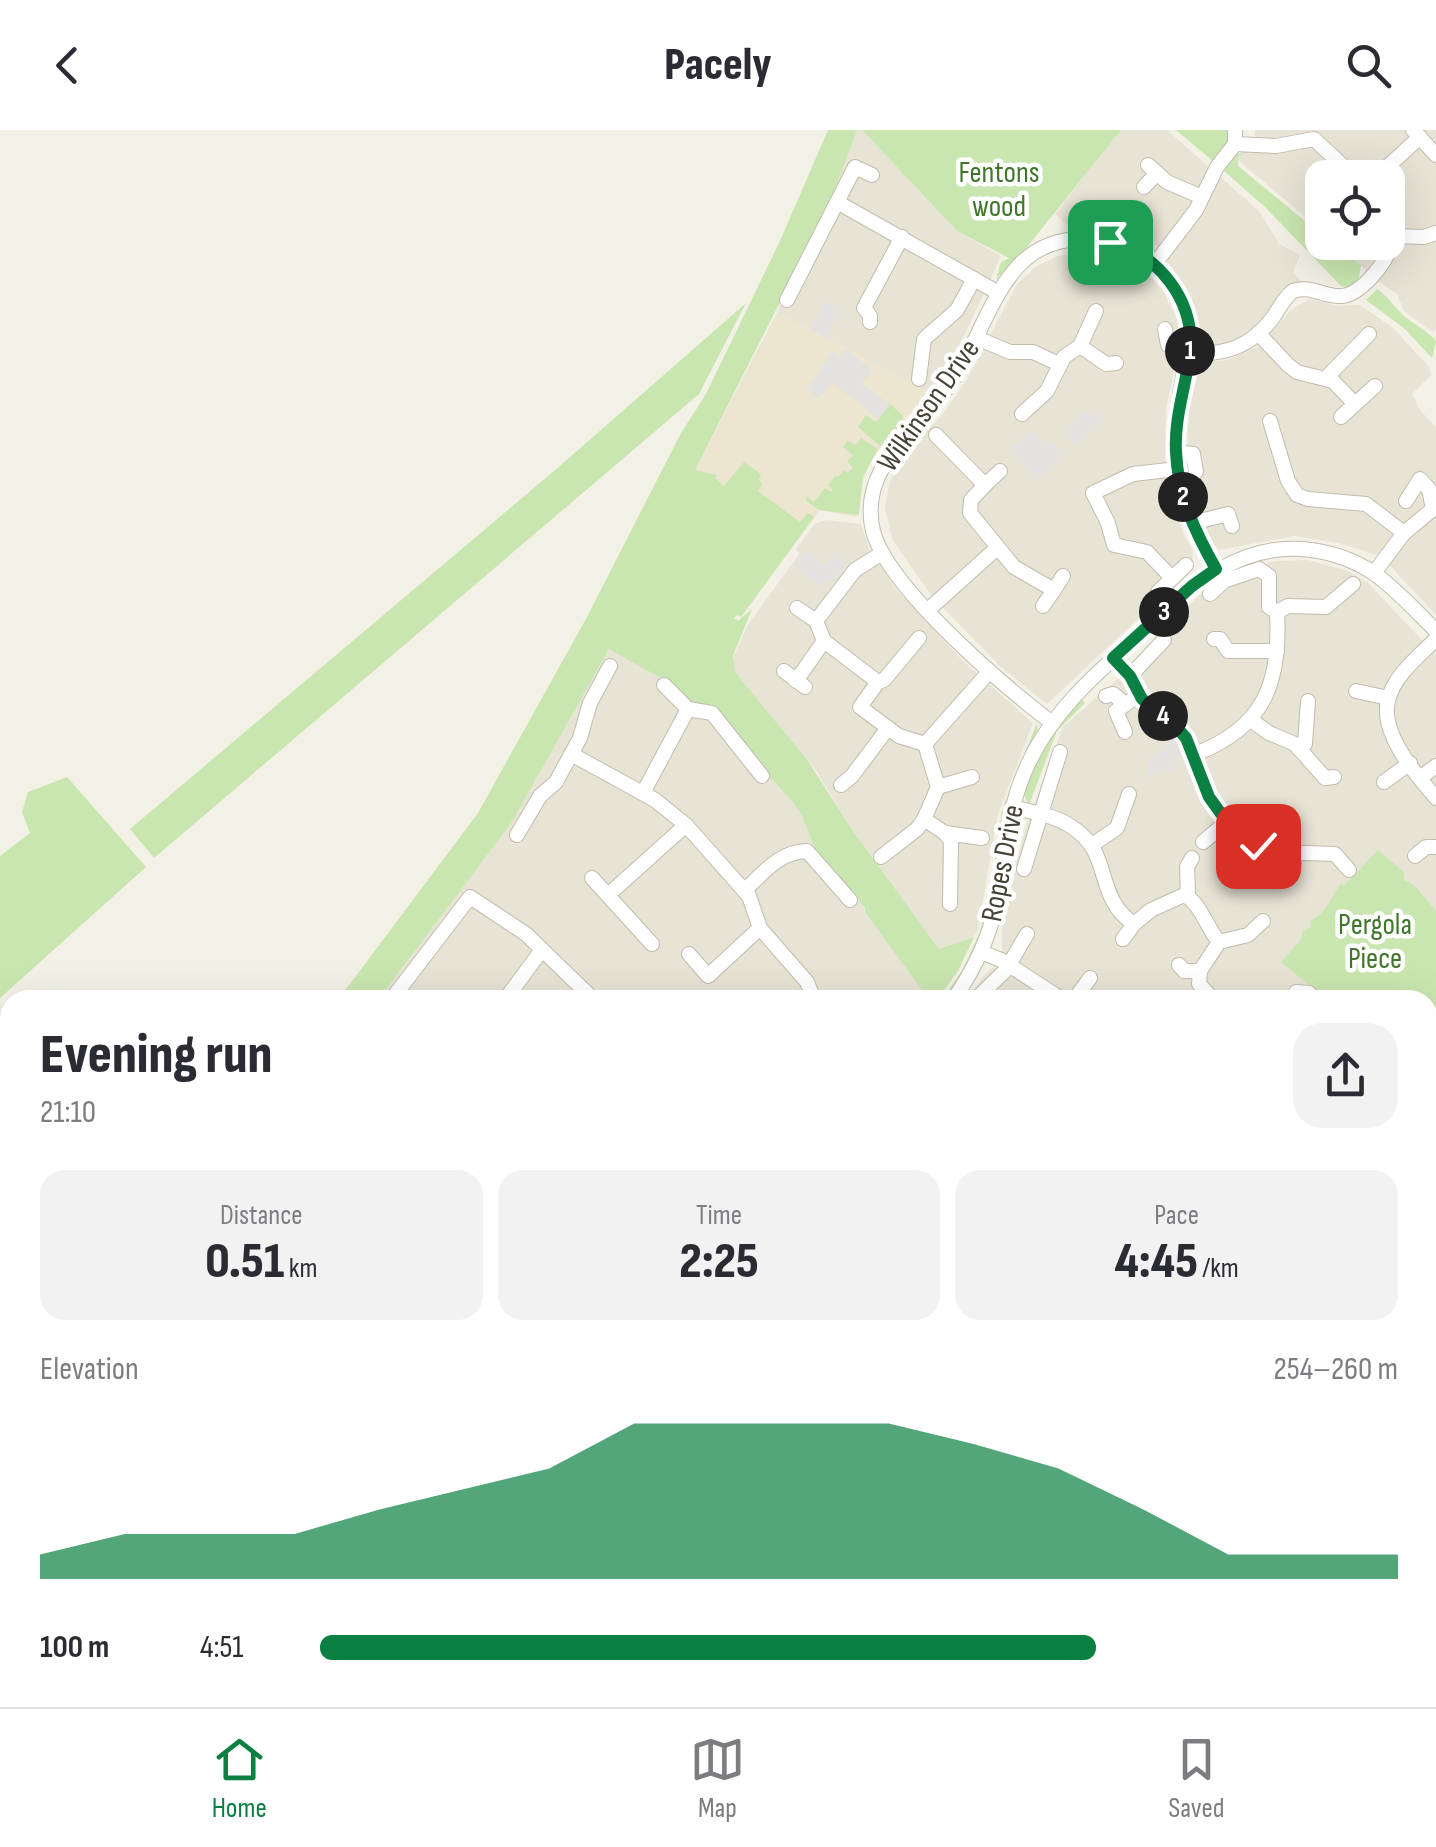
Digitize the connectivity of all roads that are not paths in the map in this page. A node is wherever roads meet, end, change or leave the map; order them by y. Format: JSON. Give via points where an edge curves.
{"nodes":[{"id":1,"x":1316,"y":134,"type":"edge"},
{"id":2,"x":1417,"y":134,"type":"edge"},
{"id":3,"x":1235,"y":137,"type":"edge"},
{"id":4,"x":1436,"y":155,"type":"edge"},
{"id":5,"x":1340,"y":160,"type":"edge"},
{"id":6,"x":1392,"y":160,"type":"edge"},
{"id":7,"x":872,"y":175,"type":"dead end"},
{"id":8,"x":1144,"y":188,"type":"dead end"},
{"id":9,"x":1202,"y":197,"type":"junction"},
{"id":10,"x":837,"y":202,"type":"junction"},
{"id":11,"x":1436,"y":233,"type":"edge"},
{"id":12,"x":1405,"y":236,"type":"edge"},
{"id":13,"x":902,"y":237,"type":"junction"},
{"id":14,"x":1383,"y":260,"type":"edge"},
{"id":15,"x":1154,"y":264,"type":"junction"},
{"id":16,"x":974,"y":279,"type":"junction"},
{"id":17,"x":997,"y":292,"type":"junction"},
{"id":18,"x":787,"y":300,"type":"dead end"},
{"id":19,"x":1096,"y":311,"type":"dead end"},
{"id":20,"x":870,"y":322,"type":"dead end"},
{"id":21,"x":1258,"y":333,"type":"junction"},
{"id":22,"x":1369,"y":334,"type":"dead end"},
{"id":23,"x":978,"y":338,"type":"junction"},
{"id":24,"x":1166,"y":344,"type":"dead end"},
{"id":25,"x":1080,"y":346,"type":"junction"},
{"id":26,"x":1190,"y":350,"type":"junction"},
{"id":27,"x":1059,"y":364,"type":"junction"},
{"id":28,"x":1116,"y":364,"type":"dead end"},
{"id":29,"x":1327,"y":377,"type":"junction"},
{"id":30,"x":920,"y":379,"type":"dead end"},
{"id":31,"x":1374,"y":386,"type":"dead end"},
{"id":32,"x":1354,"y":404,"type":"junction"},
{"id":33,"x":1022,"y":414,"type":"dead end"},
{"id":34,"x":1341,"y":416,"type":"dead end"},
{"id":35,"x":1270,"y":421,"type":"dead end"},
{"id":36,"x":936,"y":434,"type":"dead end"},
{"id":37,"x":1176,"y":452,"type":"junction"},
{"id":38,"x":1177,"y":470,"type":"junction"},
{"id":39,"x":1000,"y":471,"type":"dead end"},
{"id":40,"x":1196,"y":472,"type":"dead end"},
{"id":41,"x":985,"y":485,"type":"junction"},
{"id":42,"x":1406,"y":501,"type":"dead end"},
{"id":43,"x":1434,"y":510,"type":"edge"},
{"id":44,"x":1192,"y":524,"type":"junction"},
{"id":45,"x":1232,"y":526,"type":"dead end"},
{"id":46,"x":1404,"y":532,"type":"junction"},
{"id":47,"x":998,"y":548,"type":"junction"},
{"id":48,"x":882,"y":553,"type":"junction"},
{"id":49,"x":1186,"y":566,"type":"dead end"},
{"id":50,"x":1216,"y":569,"type":"junction"},
{"id":51,"x":1374,"y":573,"type":"junction"},
{"id":52,"x":1063,"y":576,"type":"dead end"},
{"id":53,"x":1172,"y":578,"type":"junction"},
{"id":54,"x":1353,"y":584,"type":"dead end"},
{"id":55,"x":1054,"y":590,"type":"junction"},
{"id":56,"x":1158,"y":592,"type":"dead end"},
{"id":57,"x":1210,"y":594,"type":"dead end"},
{"id":58,"x":1042,"y":606,"type":"dead end"},
{"id":59,"x":796,"y":608,"type":"dead end"},
{"id":60,"x":928,"y":610,"type":"junction"},
{"id":61,"x":1277,"y":612,"type":"junction"},
{"id":62,"x":816,"y":621,"type":"junction"},
{"id":63,"x":1436,"y":630,"type":"edge"},
{"id":64,"x":918,"y":638,"type":"dead end"},
{"id":65,"x":1214,"y":639,"type":"dead end"},
{"id":66,"x":1436,"y":639,"type":"edge"},
{"id":67,"x":1164,"y":640,"type":"dead end"},
{"id":68,"x":824,"y":641,"type":"junction"},
{"id":69,"x":1277,"y":651,"type":"junction"},
{"id":70,"x":1113,"y":658,"type":"junction"},
{"id":71,"x":610,"y":666,"type":"dead end"},
{"id":72,"x":989,"y":672,"type":"junction"},
{"id":73,"x":1130,"y":676,"type":"junction"},
{"id":74,"x":795,"y":680,"type":"dead end"},
{"id":75,"x":878,"y":682,"type":"junction"},
{"id":76,"x":664,"y":686,"type":"dead end"},
{"id":77,"x":1356,"y":691,"type":"dead end"},
{"id":78,"x":1138,"y":695,"type":"junction"},
{"id":79,"x":1106,"y":696,"type":"dead end"},
{"id":80,"x":1388,"y":698,"type":"junction"},
{"id":81,"x":1308,"y":701,"type":"dead end"},
{"id":82,"x":1125,"y":704,"type":"junction"},
{"id":83,"x":688,"y":708,"type":"junction"},
{"id":84,"x":1251,"y":720,"type":"junction"},
{"id":85,"x":1052,"y":723,"type":"junction"},
{"id":86,"x":888,"y":728,"type":"junction"},
{"id":87,"x":1124,"y":732,"type":"dead end"},
{"id":88,"x":925,"y":744,"type":"junction"},
{"id":89,"x":1299,"y":749,"type":"junction"},
{"id":90,"x":1060,"y":752,"type":"dead end"},
{"id":91,"x":571,"y":754,"type":"junction"},
{"id":92,"x":1194,"y":754,"type":"junction"},
{"id":93,"x":1410,"y":763,"type":"junction"},
{"id":94,"x":1436,"y":766,"type":"edge"},
{"id":95,"x":762,"y":776,"type":"dead end"},
{"id":96,"x":972,"y":777,"type":"dead end"},
{"id":97,"x":1334,"y":777,"type":"dead end"},
{"id":98,"x":1420,"y":778,"type":"junction"},
{"id":99,"x":1384,"y":782,"type":"dead end"},
{"id":100,"x":842,"y":785,"type":"dead end"},
{"id":101,"x":938,"y":787,"type":"junction"},
{"id":102,"x":643,"y":793,"type":"junction"},
{"id":103,"x":1130,"y":794,"type":"dead end"},
{"id":104,"x":1436,"y":798,"type":"edge"},
{"id":105,"x":1012,"y":807,"type":"junction"},
{"id":106,"x":1039,"y":814,"type":"junction"},
{"id":107,"x":924,"y":818,"type":"junction"},
{"id":108,"x":1227,"y":822,"type":"junction"},
{"id":109,"x":686,"y":825,"type":"junction"},
{"id":110,"x":945,"y":833,"type":"junction"},
{"id":111,"x":517,"y":835,"type":"dead end"},
{"id":112,"x":982,"y":838,"type":"dead end"},
{"id":113,"x":1203,"y":842,"type":"dead end"},
{"id":114,"x":1092,"y":846,"type":"junction"},
{"id":115,"x":1258,"y":846,"type":"junction"},
{"id":116,"x":1436,"y":846,"type":"edge"},
{"id":117,"x":1295,"y":854,"type":"junction"},
{"id":118,"x":882,"y":856,"type":"dead end"},
{"id":119,"x":1415,"y":856,"type":"dead end"},
{"id":120,"x":1192,"y":858,"type":"dead end"},
{"id":121,"x":1024,"y":868,"type":"dead end"},
{"id":122,"x":1348,"y":870,"type":"dead end"},
{"id":123,"x":1293,"y":872,"type":"dead end"},
{"id":124,"x":592,"y":878,"type":"dead end"},
{"id":125,"x":1246,"y":878,"type":"dead end"},
{"id":126,"x":744,"y":891,"type":"junction"},
{"id":127,"x":608,"y":895,"type":"junction"},
{"id":128,"x":1188,"y":896,"type":"junction"},
{"id":129,"x":850,"y":900,"type":"dead end"},
{"id":130,"x":950,"y":904,"type":"dead end"},
{"id":131,"x":1262,"y":921,"type":"dead end"},
{"id":132,"x":1134,"y":924,"type":"junction"},
{"id":133,"x":760,"y":928,"type":"junction"},
{"id":134,"x":1027,"y":934,"type":"dead end"},
{"id":135,"x":1123,"y":939,"type":"dead end"},
{"id":136,"x":1220,"y":942,"type":"junction"},
{"id":137,"x":652,"y":944,"type":"dead end"},
{"id":138,"x":542,"y":951,"type":"junction"},
{"id":139,"x":981,"y":952,"type":"junction"},
{"id":140,"x":688,"y":954,"type":"dead end"},
{"id":141,"x":1179,"y":965,"type":"dead end"},
{"id":142,"x":1009,"y":966,"type":"junction"},
{"id":143,"x":1200,"y":971,"type":"junction"},
{"id":144,"x":1090,"y":978,"type":"dead end"},
{"id":145,"x":405,"y":990,"type":"edge"},
{"id":146,"x":513,"y":990,"type":"edge"},
{"id":147,"x":583,"y":990,"type":"edge"},
{"id":148,"x":810,"y":990,"type":"edge"},
{"id":149,"x":959,"y":990,"type":"edge"},
{"id":150,"x":986,"y":990,"type":"edge"},
{"id":151,"x":1047,"y":990,"type":"edge"},
{"id":152,"x":1081,"y":990,"type":"edge"},
{"id":153,"x":1204,"y":990,"type":"edge"}],
"edges":[{"from":1,"to":3,"type":"street","via":[[1276,146]]},
{"from":1,"to":5,"type":"street"},
{"from":2,"to":4,"type":"street"},
{"from":2,"to":6,"type":"street"},
{"from":3,"to":9,"type":"street"},
{"from":7,"to":10,"type":"street","via":[[858,160]]},
{"from":8,"to":9,"type":"street","via":[[1152,169]]},
{"from":9,"to":15,"type":"street"},
{"from":10,"to":13,"type":"street"},
{"from":10,"to":18,"type":"street"},
{"from":11,"to":12,"type":"street"},
{"from":13,"to":16,"type":"street"},
{"from":13,"to":20,"type":"street","via":[[864,308]]},
{"from":14,"to":21,"type":"street","via":[[1356,290],[1340,296],[1293,291]]},
{"from":15,"to":17,"type":"street","name":"Wilkinson Drive","via":[[1117,244],[1069,240],[1024,260]]},
{"from":15,"to":26,"type":"street","via":[[1179,297]]},
{"from":16,"to":17,"type":"street"},
{"from":16,"to":30,"type":"street","via":[[957,310],[924,339]]},
{"from":17,"to":23,"type":"street","name":"Wilkinson Drive"},
{"from":19,"to":25,"type":"street"},
{"from":21,"to":26,"type":"street","via":[[1230,351]]},
{"from":21,"to":29,"type":"street","via":[[1297,372]]},
{"from":22,"to":29,"type":"street"},
{"from":23,"to":27,"type":"street"},
{"from":23,"to":48,"type":"street","name":"Wilkinson Drive","via":[[878,473],[870,511]]},
{"from":24,"to":26,"type":"street"},
{"from":25,"to":27,"type":"street"},
{"from":25,"to":28,"type":"street"},
{"from":26,"to":37,"type":"street"},
{"from":27,"to":33,"type":"street","via":[[1047,391]]},
{"from":29,"to":32,"type":"street"},
{"from":31,"to":32,"type":"street"},
{"from":32,"to":34,"type":"street"},
{"from":35,"to":46,"type":"street","via":[[1296,495],[1366,504]]},
{"from":36,"to":41,"type":"street"},
{"from":37,"to":38,"type":"street"},
{"from":37,"to":40,"type":"street","via":[[1194,454]]},
{"from":38,"to":44,"type":"street"},
{"from":38,"to":53,"type":"street","via":[[1133,474],[1093,493],[1114,545],[1146,552]]},
{"from":39,"to":41,"type":"street"},
{"from":41,"to":47,"type":"street","via":[[970,513]]},
{"from":42,"to":43,"type":"street","via":[[1420,478],[1430,488]]},
{"from":43,"to":46,"type":"street"},
{"from":44,"to":45,"type":"street","via":[[1228,514]]},
{"from":44,"to":50,"type":"street"},
{"from":46,"to":51,"type":"street"},
{"from":47,"to":55,"type":"street","via":[[1018,570]]},
{"from":47,"to":60,"type":"street"},
{"from":48,"to":60,"type":"street","name":"Wilkinson Drive"},
{"from":48,"to":62,"type":"street","via":[[854,570]]},
{"from":49,"to":53,"type":"street"},
{"from":50,"to":51,"type":"street","name":"Ropes Drive","via":[[1254,553],[1302,548]]},
{"from":50,"to":70,"type":"street","name":"Ropes Drive"},
{"from":51,"to":63,"type":"street","name":"Ropes Drive"},
{"from":52,"to":55,"type":"street"},
{"from":53,"to":56,"type":"street"},
{"from":54,"to":61,"type":"street","via":[[1326,606]]},
{"from":55,"to":58,"type":"street"},
{"from":57,"to":61,"type":"street","via":[[1259,569],[1269,576],[1270,607]]},
{"from":59,"to":62,"type":"street"},
{"from":60,"to":72,"type":"street","name":"Wilkinson Drive"},
{"from":61,"to":69,"type":"street"},
{"from":62,"to":68,"type":"street"},
{"from":64,"to":75,"type":"street"},
{"from":65,"to":69,"type":"street","via":[[1228,651]]},
{"from":66,"to":80,"type":"street"},
{"from":67,"to":73,"type":"street"},
{"from":68,"to":74,"type":"street"},
{"from":68,"to":75,"type":"street"},
{"from":69,"to":84,"type":"street","via":[[1266,695]]},
{"from":70,"to":73,"type":"street"},
{"from":70,"to":85,"type":"street","name":"Ropes Drive"},
{"from":71,"to":91,"type":"street"},
{"from":72,"to":85,"type":"street","name":"Wilkinson Drive"},
{"from":72,"to":88,"type":"street"},
{"from":73,"to":78,"type":"street"},
{"from":75,"to":86,"type":"street","via":[[860,707]]},
{"from":76,"to":83,"type":"street"},
{"from":77,"to":80,"type":"street"},
{"from":78,"to":82,"type":"street"},
{"from":78,"to":92,"type":"street","via":[[1172,722]]},
{"from":79,"to":82,"type":"street"},
{"from":80,"to":93,"type":"street","via":[[1390,726]]},
{"from":81,"to":89,"type":"street"},
{"from":82,"to":87,"type":"street","via":[[1116,711]]},
{"from":83,"to":95,"type":"street","via":[[712,714]]},
{"from":83,"to":102,"type":"street"},
{"from":84,"to":89,"type":"street"},
{"from":84,"to":92,"type":"street"},
{"from":85,"to":105,"type":"street","name":"Ropes Drive"},
{"from":86,"to":88,"type":"street"},
{"from":86,"to":100,"type":"street"},
{"from":88,"to":101,"type":"street"},
{"from":89,"to":97,"type":"street","via":[[1325,778]]},
{"from":90,"to":106,"type":"street"},
{"from":91,"to":102,"type":"street"},
{"from":91,"to":111,"type":"street"},
{"from":92,"to":108,"type":"street","via":[[1209,797]]},
{"from":93,"to":98,"type":"street"},
{"from":93,"to":99,"type":"street"},
{"from":94,"to":98,"type":"street"},
{"from":96,"to":101,"type":"street"},
{"from":98,"to":104,"type":"street"},
{"from":101,"to":107,"type":"street"},
{"from":102,"to":109,"type":"street"},
{"from":103,"to":114,"type":"street","via":[[1117,828]]},
{"from":105,"to":106,"type":"street"},
{"from":105,"to":139,"type":"street","name":"Ropes Drive","via":[[996,906]]},
{"from":106,"to":114,"type":"street","via":[[1068,824]]},
{"from":106,"to":121,"type":"street"},
{"from":107,"to":110,"type":"street"},
{"from":107,"to":118,"type":"street"},
{"from":108,"to":113,"type":"street"},
{"from":108,"to":115,"type":"street"},
{"from":109,"to":126,"type":"street"},
{"from":109,"to":127,"type":"street"},
{"from":110,"to":112,"type":"street"},
{"from":110,"to":130,"type":"street","via":[[951,842]]},
{"from":114,"to":132,"type":"street","via":[[1113,905]]},
{"from":115,"to":117,"type":"street"},
{"from":115,"to":125,"type":"street"},
{"from":116,"to":119,"type":"street"},
{"from":117,"to":122,"type":"street","via":[[1334,854]]},
{"from":117,"to":123,"type":"street"},
{"from":120,"to":128,"type":"street"},
{"from":124,"to":127,"type":"street"},
{"from":126,"to":129,"type":"street","via":[[785,856],[806,851]]},
{"from":126,"to":133,"type":"street"},
{"from":127,"to":137,"type":"street"},
{"from":128,"to":132,"type":"street"},
{"from":128,"to":136,"type":"street"},
{"from":131,"to":136,"type":"street","via":[[1248,935]]},
{"from":132,"to":135,"type":"street"},
{"from":133,"to":140,"type":"street","via":[[708,976]]},
{"from":133,"to":148,"type":"street"},
{"from":134,"to":142,"type":"street"},
{"from":136,"to":143,"type":"street"},
{"from":138,"to":145,"type":"street","via":[[470,897]]},
{"from":138,"to":146,"type":"street"},
{"from":138,"to":147,"type":"street"},
{"from":139,"to":142,"type":"street"},
{"from":139,"to":149,"type":"street","name":"Ropes Drive"},
{"from":141,"to":143,"type":"street"},
{"from":142,"to":150,"type":"street"},
{"from":142,"to":151,"type":"street"},
{"from":143,"to":153,"type":"street"},
{"from":144,"to":152,"type":"street"}]}
